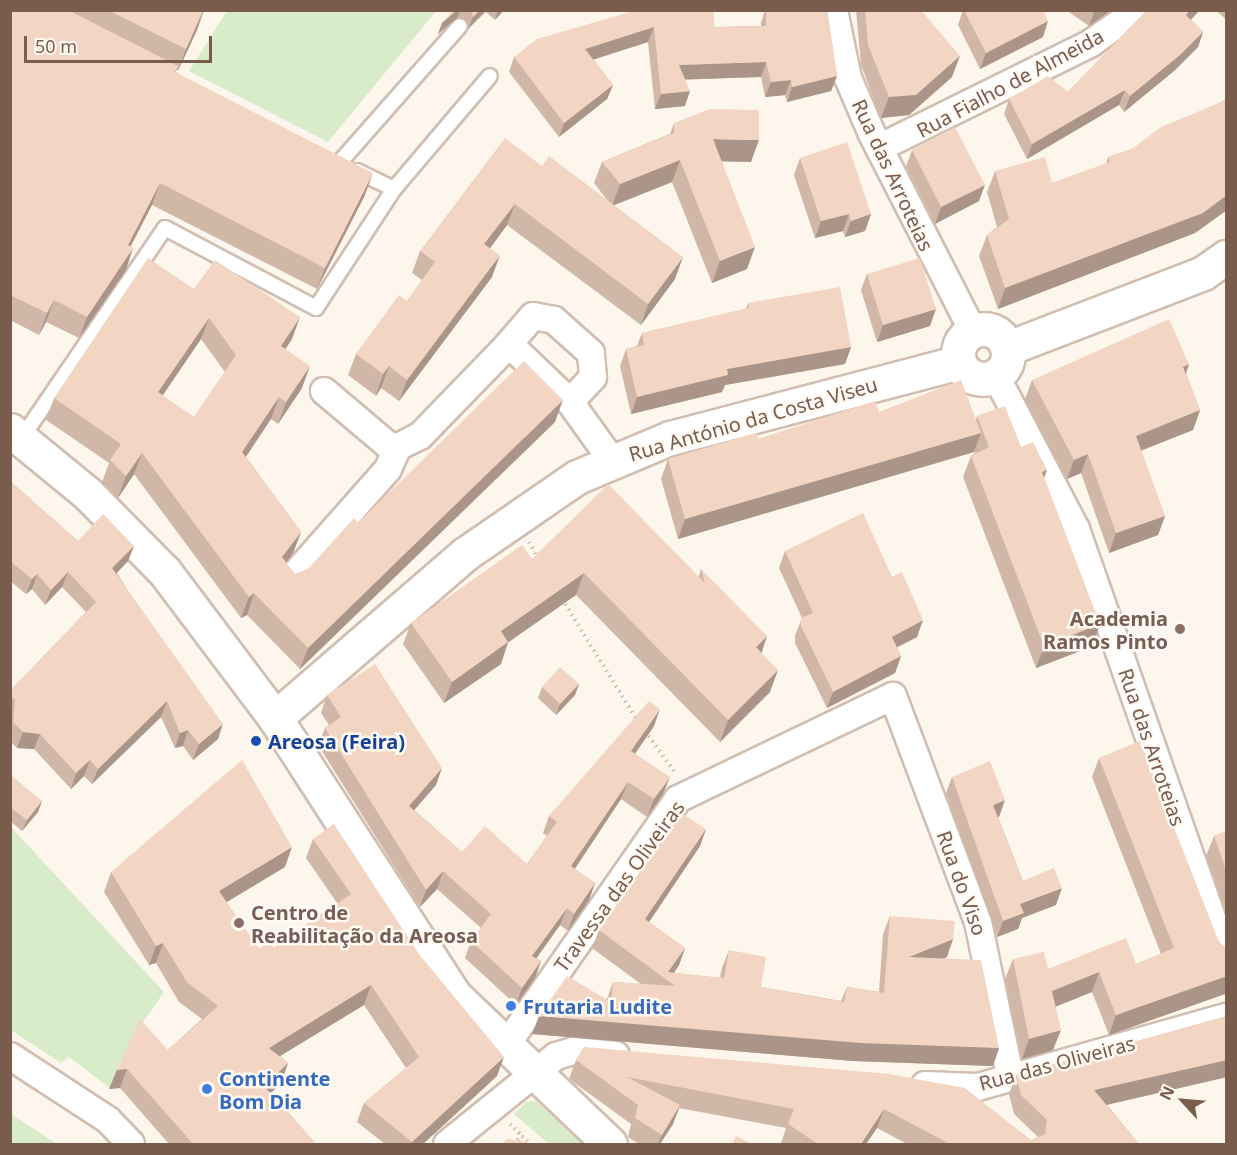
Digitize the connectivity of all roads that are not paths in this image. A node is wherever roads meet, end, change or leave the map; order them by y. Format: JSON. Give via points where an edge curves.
{"nodes":[{"id":1,"x":834,"y":10,"type":"edge"},
{"id":2,"x":1138,"y":10,"type":"edge"},
{"id":3,"x":460,"y":26,"type":"dead end"},
{"id":4,"x":490,"y":76,"type":"dead end"},
{"id":5,"x":879,"y":148,"type":"junction"},
{"id":6,"x":394,"y":189,"type":"junction"},
{"id":7,"x":1227,"y":257,"type":"edge"},
{"id":8,"x":973,"y":331,"type":"junction"},
{"id":9,"x":508,"y":344,"type":"junction"},
{"id":10,"x":1002,"y":362,"type":"junction"},
{"id":11,"x":959,"y":363,"type":"junction"},
{"id":12,"x":324,"y":392,"type":"dead end"},
{"id":13,"x":570,"y":402,"type":"junction"},
{"id":14,"x":16,"y":434,"type":"edge"},
{"id":15,"x":398,"y":447,"type":"junction"},
{"id":16,"x":611,"y":459,"type":"junction"},
{"id":17,"x":289,"y":581,"type":"edge"},
{"id":18,"x":892,"y":696,"type":"joint"},
{"id":19,"x":275,"y":718,"type":"junction"},
{"id":20,"x":1227,"y":957,"type":"edge"},
{"id":21,"x":1227,"y":1017,"type":"edge"},
{"id":22,"x":505,"y":1047,"type":"junction"},
{"id":23,"x":10,"y":1056,"type":"edge"},
{"id":24,"x":643,"y":1058,"type":"edge"},
{"id":25,"x":532,"y":1071,"type":"junction"},
{"id":26,"x":1010,"y":1076,"type":"junction"},
{"id":27,"x":898,"y":1084,"type":"edge"},
{"id":28,"x":978,"y":1087,"type":"junction"},
{"id":29,"x":990,"y":1111,"type":"edge"},
{"id":30,"x":131,"y":1144,"type":"edge"},
{"id":31,"x":447,"y":1144,"type":"edge"},
{"id":32,"x":610,"y":1144,"type":"edge"}],
"edges":[{"from":1,"to":5,"type":"street","name":"Rua das Arroteias","via":[[848,78]]},
{"from":2,"to":5,"type":"street","name":"Rua Fialho de Almeida","via":[[1091,43]]},
{"from":3,"to":6,"type":"lane","via":[[335,160]]},
{"from":4,"to":6,"type":"lane"},
{"from":5,"to":8,"type":"street","name":"Rua das Arroteias"},
{"from":6,"to":14,"type":"lane","via":[[316,308],[165,228]]},
{"from":7,"to":10,"type":"street","via":[[1203,273]]},
{"from":8,"to":10,"type":"street","via":[[994,332]]},
{"from":8,"to":11,"type":"street","via":[[962,341]]},
{"from":9,"to":13,"type":"street"},
{"from":9,"to":13,"type":"street","via":[[533,316],[543,315],[591,353],[593,377]]},
{"from":9,"to":15,"type":"street","via":[[420,436]]},
{"from":10,"to":11,"type":"street","via":[[974,378]]},
{"from":10,"to":20,"type":"street","name":"Rua das Arroteias","via":[[1076,529]]},
{"from":11,"to":16,"type":"street","name":"Rua António da Costa Viseu","via":[[670,438]]},
{"from":12,"to":15,"type":"street","via":[[389,446]]},
{"from":13,"to":16,"type":"street"},
{"from":14,"to":19,"type":"street","via":[[87,493],[165,572]]},
{"from":15,"to":17,"type":"street","via":[[388,469]]},
{"from":16,"to":19,"type":"street","name":"Rua António da Costa Viseu","via":[[465,554]]},
{"from":18,"to":22,"type":"street","name":"Travessa das Oliveiras","via":[[688,792]]},
{"from":18,"to":26,"type":"street","name":"Rua do Viso","via":[[978,922]]},
{"from":19,"to":22,"type":"street","via":[[426,958]]},
{"from":21,"to":26,"type":"street","name":"Rua das Oliveiras"},
{"from":22,"to":25,"type":"street"},
{"from":23,"to":30,"type":"street","via":[[108,1120]]},
{"from":24,"to":25,"type":"street","via":[[573,1051]]},
{"from":25,"to":31,"type":"street"},
{"from":25,"to":32,"type":"street"},
{"from":26,"to":28,"type":"street","name":"Rua das Oliveiras"},
{"from":27,"to":28,"type":"street","name":"Rua das Oliveiras"},
{"from":28,"to":29,"type":"street"}]}
